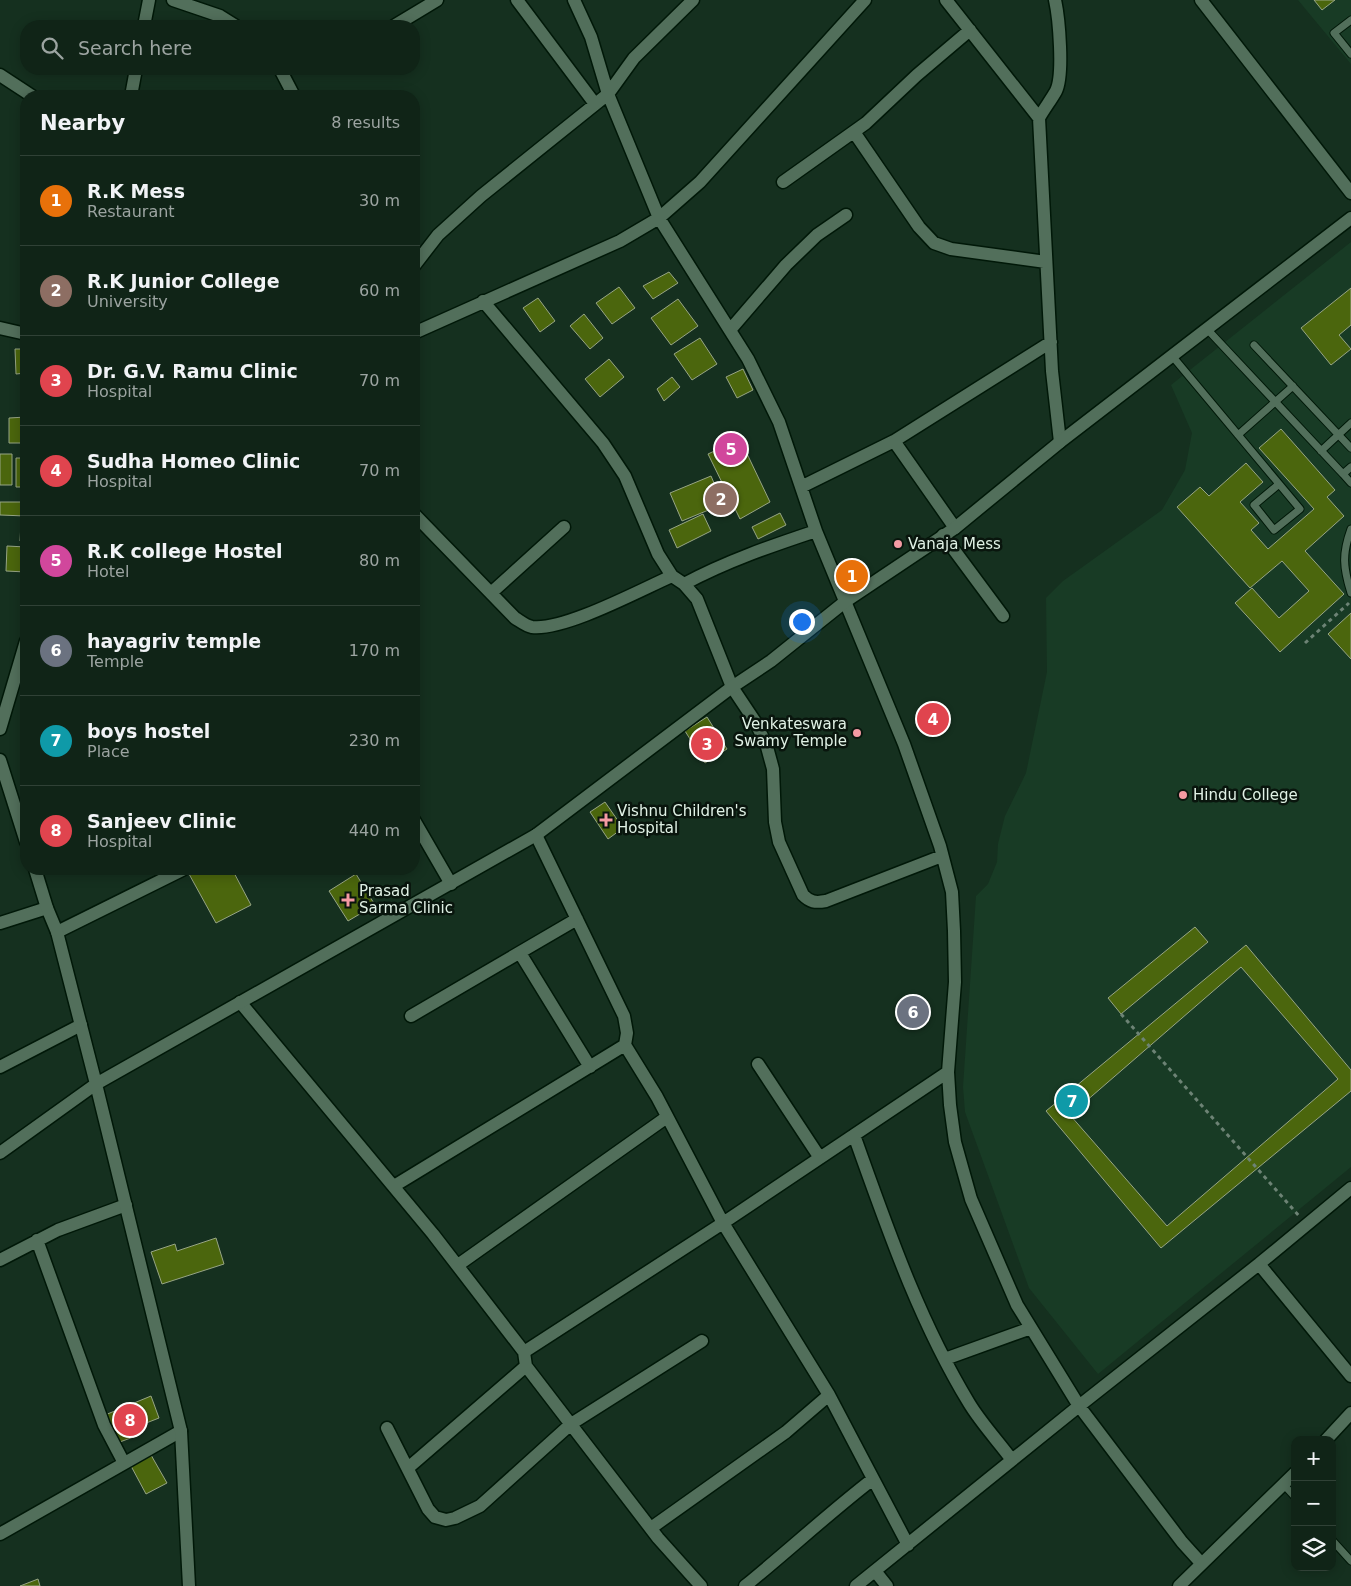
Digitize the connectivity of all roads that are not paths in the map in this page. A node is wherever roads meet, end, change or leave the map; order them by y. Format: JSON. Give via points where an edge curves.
{"nodes":[{"id":1,"x":149,"y":0,"type":"edge"},
{"id":2,"x":173,"y":0,"type":"edge"},
{"id":3,"x":437,"y":0,"type":"edge"},
{"id":4,"x":517,"y":0,"type":"edge"},
{"id":5,"x":574,"y":0,"type":"edge"},
{"id":6,"x":693,"y":0,"type":"edge"},
{"id":7,"x":865,"y":0,"type":"edge"},
{"id":8,"x":946,"y":0,"type":"edge"},
{"id":9,"x":1055,"y":0,"type":"edge"},
{"id":10,"x":1201,"y":0,"type":"edge"},
{"id":11,"x":145,"y":20,"type":"edge"},
{"id":12,"x":226,"y":20,"type":"edge"},
{"id":13,"x":404,"y":20,"type":"edge"},
{"id":14,"x":1351,"y":20,"type":"edge"},
{"id":15,"x":970,"y":30,"type":"junction"},
{"id":16,"x":1351,"y":54,"type":"edge"},
{"id":17,"x":0,"y":75,"type":"edge"},
{"id":18,"x":135,"y":75,"type":"edge"},
{"id":19,"x":283,"y":75,"type":"edge"},
{"id":20,"x":23,"y":90,"type":"edge"},
{"id":21,"x":132,"y":90,"type":"edge"},
{"id":22,"x":291,"y":90,"type":"edge"},
{"id":23,"x":608,"y":94,"type":"junction"},
{"id":24,"x":595,"y":104,"type":"junction"},
{"id":25,"x":1039,"y":118,"type":"junction"},
{"id":26,"x":854,"y":132,"type":"junction"},
{"id":27,"x":783,"y":182,"type":"dead end"},
{"id":28,"x":1351,"y":193,"type":"edge"},
{"id":29,"x":846,"y":215,"type":"dead end"},
{"id":30,"x":659,"y":218,"type":"junction"},
{"id":31,"x":1351,"y":218,"type":"edge"},
{"id":32,"x":420,"y":258,"type":"edge"},
{"id":33,"x":1046,"y":262,"type":"junction"},
{"id":34,"x":483,"y":302,"type":"junction"},
{"id":35,"x":0,"y":328,"type":"edge"},
{"id":36,"x":1208,"y":329,"type":"junction"},
{"id":37,"x":420,"y":330,"type":"edge"},
{"id":38,"x":730,"y":330,"type":"junction"},
{"id":39,"x":20,"y":333,"type":"edge"},
{"id":40,"x":1051,"y":342,"type":"junction"},
{"id":41,"x":1254,"y":345,"type":"dead end"},
{"id":42,"x":1173,"y":357,"type":"junction"},
{"id":43,"x":1294,"y":386,"type":"junction"},
{"id":44,"x":1276,"y":402,"type":"junction"},
{"id":45,"x":1351,"y":423,"type":"edge"},
{"id":46,"x":1238,"y":435,"type":"junction"},
{"id":47,"x":1339,"y":435,"type":"junction"},
{"id":48,"x":894,"y":440,"type":"junction"},
{"id":49,"x":1060,"y":442,"type":"junction"},
{"id":50,"x":1351,"y":448,"type":"edge"},
{"id":51,"x":1321,"y":451,"type":"junction"},
{"id":52,"x":1351,"y":467,"type":"edge"},
{"id":53,"x":1344,"y":474,"type":"junction"},
{"id":54,"x":1351,"y":483,"type":"edge"},
{"id":55,"x":1279,"y":484,"type":"junction"},
{"id":56,"x":801,"y":487,"type":"junction"},
{"id":57,"x":420,"y":520,"type":"edge"},
{"id":58,"x":564,"y":527,"type":"dead end"},
{"id":59,"x":1351,"y":529,"type":"edge"},
{"id":60,"x":816,"y":531,"type":"junction"},
{"id":61,"x":949,"y":532,"type":"junction"},
{"id":62,"x":672,"y":576,"type":"junction"},
{"id":63,"x":684,"y":584,"type":"junction"},
{"id":64,"x":491,"y":593,"type":"junction"},
{"id":65,"x":1351,"y":593,"type":"edge"},
{"id":66,"x":846,"y":601,"type":"junction"},
{"id":67,"x":1003,"y":616,"type":"dead end"},
{"id":68,"x":20,"y":661,"type":"edge"},
{"id":69,"x":732,"y":687,"type":"junction"},
{"id":70,"x":0,"y":729,"type":"edge"},
{"id":71,"x":0,"y":760,"type":"edge"},
{"id":72,"x":20,"y":823,"type":"edge"},
{"id":73,"x":420,"y":830,"type":"edge"},
{"id":74,"x":536,"y":834,"type":"junction"},
{"id":75,"x":942,"y":856,"type":"junction"},
{"id":76,"x":37,"y":875,"type":"edge"},
{"id":77,"x":172,"y":875,"type":"edge"},
{"id":78,"x":451,"y":884,"type":"junction"},
{"id":79,"x":47,"y":908,"type":"junction"},
{"id":80,"x":577,"y":919,"type":"junction"},
{"id":81,"x":0,"y":923,"type":"edge"},
{"id":82,"x":57,"y":932,"type":"junction"},
{"id":83,"x":520,"y":953,"type":"junction"},
{"id":84,"x":240,"y":1002,"type":"junction"},
{"id":85,"x":411,"y":1016,"type":"dead end"},
{"id":86,"x":81,"y":1024,"type":"junction"},
{"id":87,"x":625,"y":1045,"type":"junction"},
{"id":88,"x":758,"y":1064,"type":"dead end"},
{"id":89,"x":0,"y":1067,"type":"edge"},
{"id":90,"x":590,"y":1067,"type":"junction"},
{"id":91,"x":948,"y":1072,"type":"junction"},
{"id":92,"x":96,"y":1084,"type":"junction"},
{"id":93,"x":667,"y":1117,"type":"junction"},
{"id":94,"x":854,"y":1135,"type":"junction"},
{"id":95,"x":0,"y":1153,"type":"edge"},
{"id":96,"x":820,"y":1158,"type":"junction"},
{"id":97,"x":394,"y":1186,"type":"junction"},
{"id":98,"x":1351,"y":1188,"type":"edge"},
{"id":99,"x":126,"y":1205,"type":"junction"},
{"id":100,"x":723,"y":1223,"type":"junction"},
{"id":101,"x":37,"y":1240,"type":"junction"},
{"id":102,"x":0,"y":1260,"type":"edge"},
{"id":103,"x":1259,"y":1264,"type":"junction"},
{"id":104,"x":458,"y":1265,"type":"junction"},
{"id":105,"x":1031,"y":1328,"type":"junction"},
{"id":106,"x":702,"y":1341,"type":"dead end"},
{"id":107,"x":524,"y":1352,"type":"junction"},
{"id":108,"x":945,"y":1359,"type":"junction"},
{"id":109,"x":526,"y":1366,"type":"junction"},
{"id":110,"x":1350,"y":1375,"type":"edge"},
{"id":111,"x":829,"y":1395,"type":"junction"},
{"id":112,"x":1079,"y":1406,"type":"junction"},
{"id":113,"x":1351,"y":1413,"type":"edge"},
{"id":114,"x":571,"y":1424,"type":"junction"},
{"id":115,"x":387,"y":1428,"type":"dead end"},
{"id":116,"x":181,"y":1431,"type":"junction"},
{"id":117,"x":1330,"y":1436,"type":"edge"},
{"id":118,"x":1012,"y":1460,"type":"junction"},
{"id":119,"x":124,"y":1463,"type":"junction"},
{"id":120,"x":408,"y":1468,"type":"junction"},
{"id":121,"x":1291,"y":1477,"type":"edge"},
{"id":122,"x":874,"y":1479,"type":"junction"},
{"id":123,"x":1284,"y":1485,"type":"junction"},
{"id":124,"x":1291,"y":1493,"type":"edge"},
{"id":125,"x":651,"y":1528,"type":"junction"},
{"id":126,"x":0,"y":1534,"type":"edge"},
{"id":127,"x":1336,"y":1544,"type":"edge"},
{"id":128,"x":908,"y":1545,"type":"junction"},
{"id":129,"x":1351,"y":1561,"type":"edge"},
{"id":130,"x":1201,"y":1563,"type":"junction"},
{"id":131,"x":875,"y":1571,"type":"junction"},
{"id":132,"x":189,"y":1586,"type":"edge"},
{"id":133,"x":700,"y":1586,"type":"edge"},
{"id":134,"x":745,"y":1586,"type":"edge"},
{"id":135,"x":856,"y":1586,"type":"edge"},
{"id":136,"x":887,"y":1586,"type":"edge"},
{"id":137,"x":1179,"y":1586,"type":"edge"}],
"edges":[{"from":1,"to":11,"type":"street"},
{"from":2,"to":12,"type":"street"},
{"from":3,"to":13,"type":"street"},
{"from":4,"to":24,"type":"street"},
{"from":5,"to":23,"type":"street","via":[[591,37]]},
{"from":6,"to":23,"type":"street","via":[[634,58]]},
{"from":7,"to":30,"type":"street","via":[[700,182]]},
{"from":8,"to":15,"type":"street"},
{"from":9,"to":25,"type":"street","via":[[1058,15],[1057,90]]},
{"from":10,"to":28,"type":"street"},
{"from":14,"to":16,"type":"lane","via":[[1334,33]]},
{"from":15,"to":25,"type":"street"},
{"from":15,"to":26,"type":"street"},
{"from":17,"to":20,"type":"street"},
{"from":18,"to":21,"type":"street"},
{"from":19,"to":22,"type":"street"},
{"from":23,"to":24,"type":"street"},
{"from":23,"to":30,"type":"street"},
{"from":24,"to":32,"type":"street","via":[[481,196],[438,234]]},
{"from":25,"to":33,"type":"street"},
{"from":26,"to":27,"type":"street"},
{"from":26,"to":33,"type":"street","via":[[919,227],[934,243],[951,249]]},
{"from":29,"to":38,"type":"street","via":[[817,234]]},
{"from":30,"to":34,"type":"street","via":[[620,240]]},
{"from":30,"to":38,"type":"street"},
{"from":31,"to":36,"type":"street"},
{"from":33,"to":40,"type":"street"},
{"from":34,"to":37,"type":"street"},
{"from":34,"to":62,"type":"street","via":[[603,443],[625,476],[658,554]]},
{"from":35,"to":39,"type":"street"},
{"from":36,"to":42,"type":"street"},
{"from":36,"to":44,"type":"lane"},
{"from":38,"to":56,"type":"street","via":[[779,422]]},
{"from":40,"to":48,"type":"street"},
{"from":40,"to":49,"type":"street"},
{"from":41,"to":43,"type":"lane"},
{"from":42,"to":46,"type":"lane"},
{"from":42,"to":49,"type":"street"},
{"from":43,"to":44,"type":"lane"},
{"from":43,"to":47,"type":"lane"},
{"from":44,"to":46,"type":"lane"},
{"from":44,"to":51,"type":"lane"},
{"from":45,"to":47,"type":"lane"},
{"from":46,"to":55,"type":"lane"},
{"from":47,"to":50,"type":"lane"},
{"from":47,"to":51,"type":"lane"},
{"from":48,"to":56,"type":"street"},
{"from":48,"to":61,"type":"street"},
{"from":49,"to":61,"type":"street"},
{"from":51,"to":53,"type":"lane"},
{"from":52,"to":53,"type":"lane"},
{"from":53,"to":54,"type":"lane"},
{"from":55,"to":55,"type":"lane","via":[[1300,509],[1274,530],[1254,505]]},
{"from":56,"to":60,"type":"street"},
{"from":57,"to":64,"type":"street"},
{"from":58,"to":64,"type":"street"},
{"from":59,"to":65,"type":"lane","via":[[1345,545],[1344,569]]},
{"from":60,"to":63,"type":"street","via":[[712,569]]},
{"from":60,"to":66,"type":"street"},
{"from":61,"to":66,"type":"street"},
{"from":61,"to":67,"type":"street"},
{"from":62,"to":63,"type":"street"},
{"from":62,"to":64,"type":"street","via":[[573,620],[549,626],[530,627],[515,618]]},
{"from":63,"to":69,"type":"street","via":[[697,599]]},
{"from":66,"to":69,"type":"street","via":[[771,661]]},
{"from":66,"to":75,"type":"street","via":[[904,744]]},
{"from":68,"to":70,"type":"street"},
{"from":69,"to":74,"type":"street"},
{"from":69,"to":75,"type":"street","via":[[767,747],[773,769],[774,822],[779,842],[808,901],[826,901]]},
{"from":71,"to":72,"type":"street"},
{"from":73,"to":78,"type":"street"},
{"from":74,"to":78,"type":"street"},
{"from":74,"to":80,"type":"street"},
{"from":75,"to":91,"type":"street","via":[[952,892],[954,931],[955,982]]},
{"from":76,"to":79,"type":"street"},
{"from":77,"to":82,"type":"street"},
{"from":78,"to":84,"type":"street"},
{"from":79,"to":81,"type":"street"},
{"from":79,"to":82,"type":"street"},
{"from":80,"to":83,"type":"street"},
{"from":80,"to":87,"type":"street","via":[[624,1016]]},
{"from":82,"to":86,"type":"street"},
{"from":83,"to":85,"type":"street"},
{"from":83,"to":90,"type":"street"},
{"from":84,"to":92,"type":"street"},
{"from":84,"to":97,"type":"street"},
{"from":86,"to":89,"type":"street"},
{"from":86,"to":92,"type":"street"},
{"from":87,"to":90,"type":"street"},
{"from":87,"to":93,"type":"street"},
{"from":88,"to":96,"type":"street"},
{"from":90,"to":97,"type":"street"},
{"from":91,"to":94,"type":"street"},
{"from":91,"to":105,"type":"street","via":[[955,1142],[971,1199],[1017,1305]]},
{"from":92,"to":95,"type":"street"},
{"from":92,"to":99,"type":"street"},
{"from":93,"to":100,"type":"street"},
{"from":93,"to":104,"type":"street"},
{"from":94,"to":96,"type":"street"},
{"from":94,"to":108,"type":"street","via":[[895,1250],[928,1328]]},
{"from":96,"to":100,"type":"street"},
{"from":97,"to":104,"type":"street"},
{"from":98,"to":103,"type":"street"},
{"from":99,"to":101,"type":"street"},
{"from":99,"to":116,"type":"street"},
{"from":100,"to":107,"type":"street"},
{"from":100,"to":111,"type":"street"},
{"from":101,"to":102,"type":"street"},
{"from":101,"to":119,"type":"street","via":[[104,1425]]},
{"from":103,"to":110,"type":"street"},
{"from":103,"to":112,"type":"street"},
{"from":104,"to":107,"type":"street"},
{"from":105,"to":108,"type":"street"},
{"from":105,"to":112,"type":"street"},
{"from":106,"to":114,"type":"street"},
{"from":107,"to":109,"type":"street"},
{"from":108,"to":118,"type":"street","via":[[970,1404]]},
{"from":109,"to":114,"type":"street"},
{"from":109,"to":120,"type":"street"},
{"from":111,"to":122,"type":"street"},
{"from":111,"to":125,"type":"street","via":[[786,1432]]},
{"from":112,"to":118,"type":"street"},
{"from":112,"to":130,"type":"street"},
{"from":113,"to":117,"type":"street"},
{"from":114,"to":120,"type":"street","via":[[480,1506],[456,1518],[435,1518]]},
{"from":114,"to":125,"type":"street"},
{"from":115,"to":120,"type":"street"},
{"from":116,"to":119,"type":"street"},
{"from":116,"to":132,"type":"street"},
{"from":118,"to":128,"type":"street"},
{"from":119,"to":126,"type":"street"},
{"from":121,"to":123,"type":"street"},
{"from":122,"to":128,"type":"street"},
{"from":122,"to":134,"type":"street","via":[[835,1508]]},
{"from":123,"to":124,"type":"lane"},
{"from":123,"to":130,"type":"street"},
{"from":125,"to":133,"type":"street"},
{"from":127,"to":129,"type":"lane"},
{"from":128,"to":131,"type":"street"},
{"from":130,"to":137,"type":"street"},
{"from":131,"to":135,"type":"street"},
{"from":131,"to":136,"type":"street"}]}
